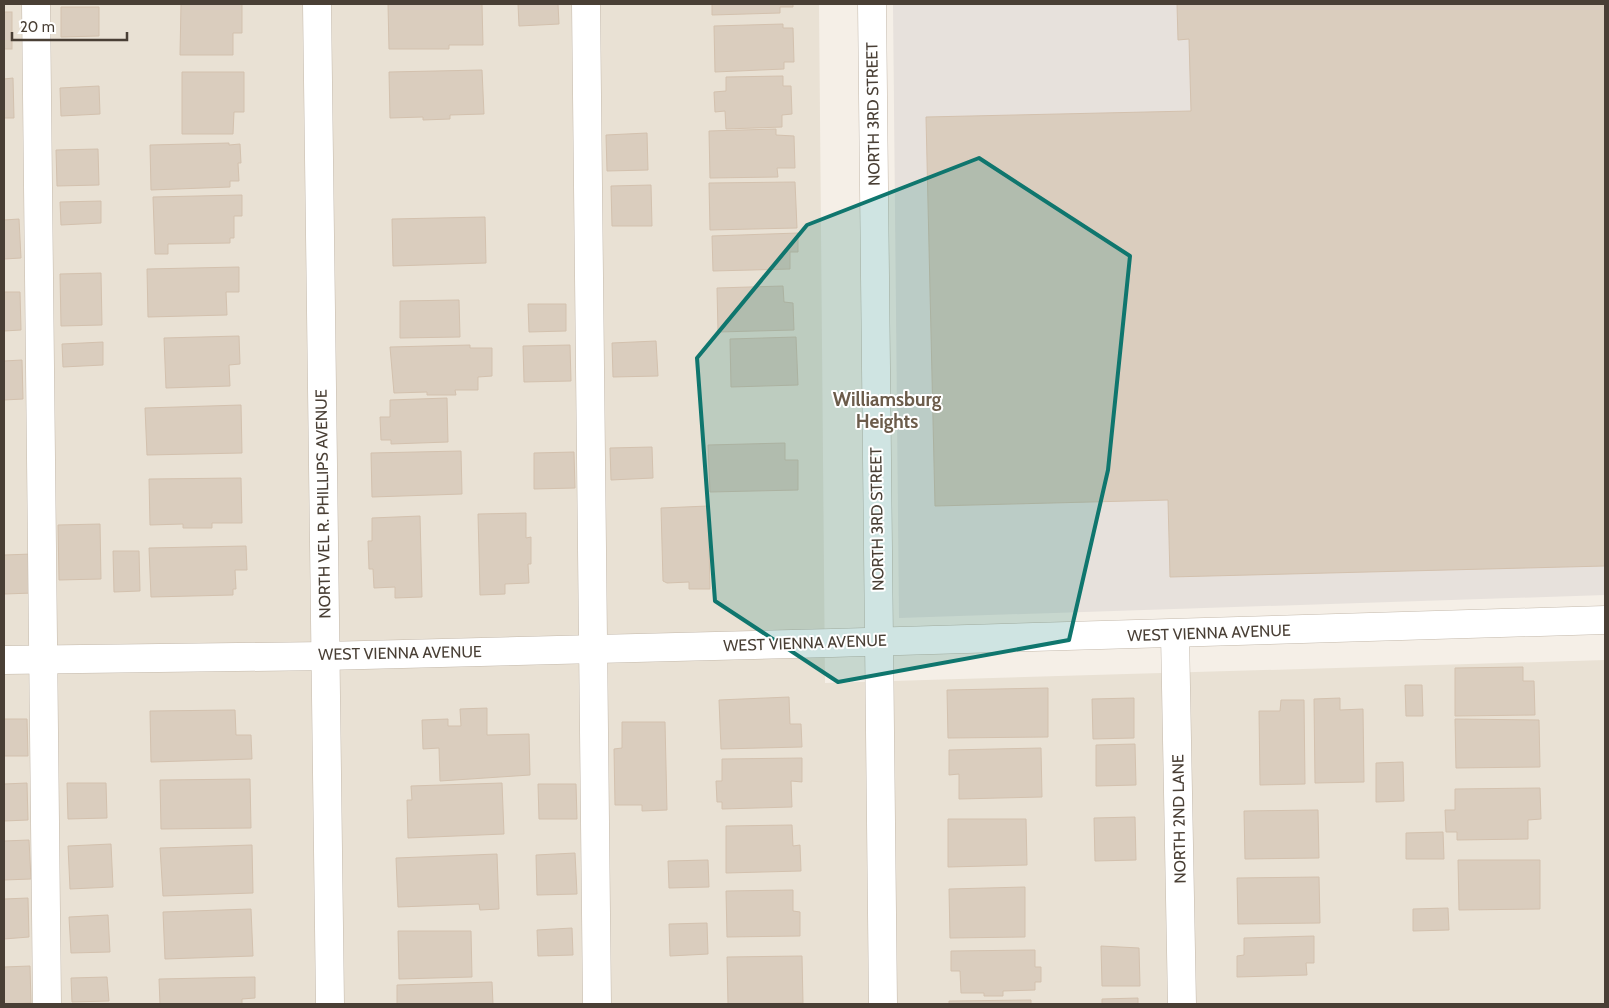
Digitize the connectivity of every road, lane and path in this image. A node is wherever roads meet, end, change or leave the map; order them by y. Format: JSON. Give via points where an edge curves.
{"nodes":[{"id":1,"x":36,"y":4,"type":"edge"},
{"id":2,"x":317,"y":4,"type":"edge"},
{"id":3,"x":586,"y":4,"type":"edge"},
{"id":4,"x":872,"y":4,"type":"edge"},
{"id":5,"x":1605,"y":620,"type":"edge"},
{"id":6,"x":1175,"y":634,"type":"junction"},
{"id":7,"x":879,"y":641,"type":"junction"},
{"id":8,"x":594,"y":649,"type":"junction"},
{"id":9,"x":326,"y":656,"type":"junction"},
{"id":10,"x":4,"y":660,"type":"edge"},
{"id":11,"x":43,"y":660,"type":"junction"},
{"id":12,"x":47,"y":1004,"type":"edge"},
{"id":13,"x":330,"y":1004,"type":"edge"},
{"id":14,"x":597,"y":1004,"type":"edge"},
{"id":15,"x":883,"y":1004,"type":"edge"},
{"id":16,"x":1182,"y":1004,"type":"edge"}],
"edges":[{"from":1,"to":11,"type":"street"},
{"from":2,"to":9,"type":"street","name":"NORTH VEL R. PHILLIPS AVENUE"},
{"from":3,"to":8,"type":"street"},
{"from":4,"to":7,"type":"street","name":"NORTH 3RD STREET"},
{"from":5,"to":6,"type":"street","name":"WEST VIENNA AVENUE"},
{"from":6,"to":7,"type":"street","name":"WEST VIENNA AVENUE"},
{"from":6,"to":16,"type":"street","name":"NORTH 2ND LANE"},
{"from":7,"to":8,"type":"street","name":"WEST VIENNA AVENUE"},
{"from":7,"to":15,"type":"street","name":"NORTH 3RD STREET"},
{"from":8,"to":9,"type":"street","name":"WEST VIENNA AVENUE"},
{"from":8,"to":14,"type":"street"},
{"from":9,"to":11,"type":"street","name":"WEST VIENNA AVENUE"},
{"from":9,"to":13,"type":"street","name":"NORTH VEL R. PHILLIPS AVENUE"},
{"from":10,"to":11,"type":"street","name":"WEST VIENNA AVENUE"},
{"from":11,"to":12,"type":"street"}]}
